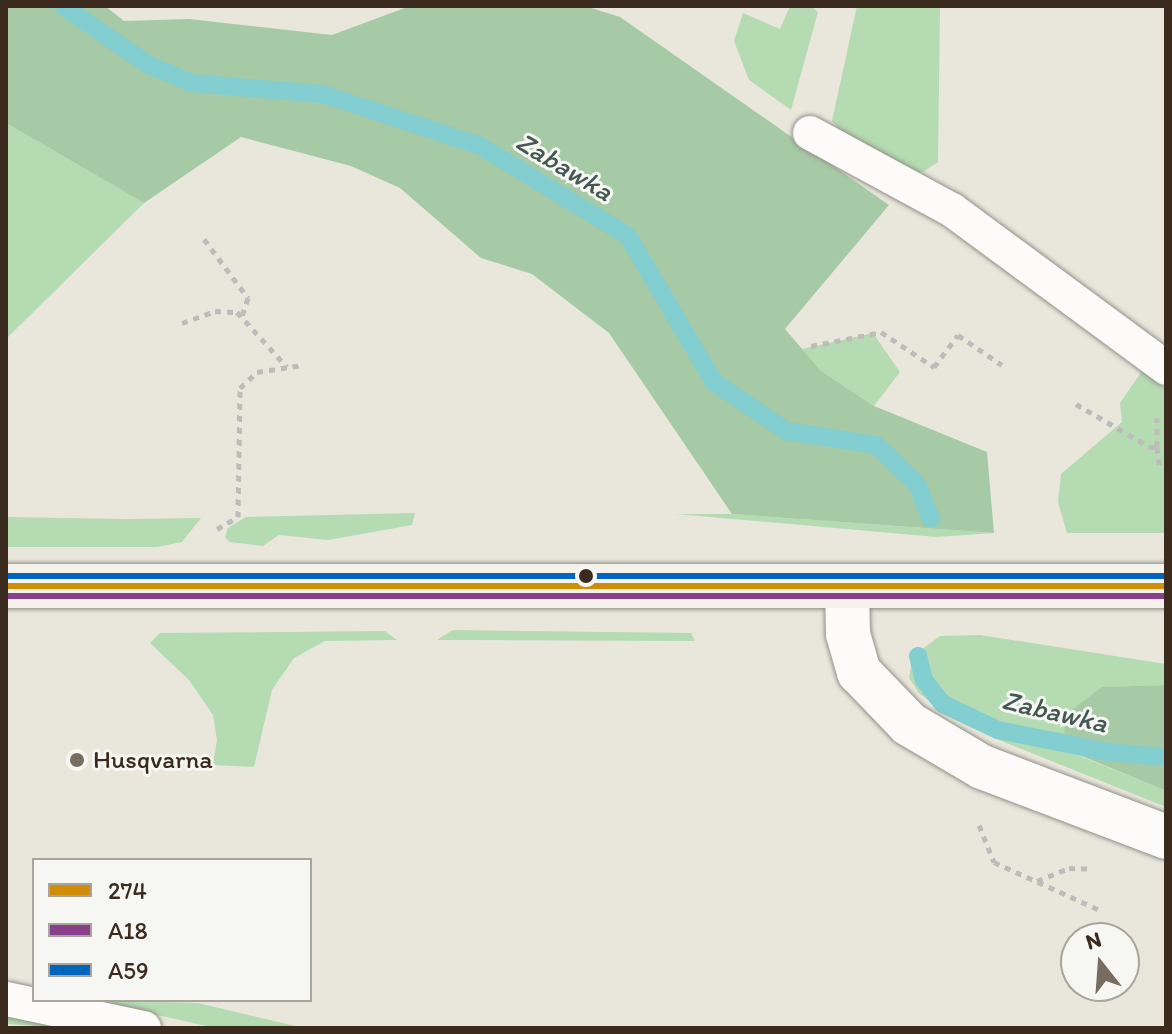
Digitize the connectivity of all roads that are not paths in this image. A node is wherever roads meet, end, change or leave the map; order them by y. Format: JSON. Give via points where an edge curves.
{"nodes":[{"id":1,"x":810,"y":133,"type":"dead end"},
{"id":2,"x":1166,"y":368,"type":"edge"},
{"id":3,"x":6,"y":586,"type":"edge"},
{"id":4,"x":1166,"y":586,"type":"edge"},
{"id":5,"x":847,"y":587,"type":"junction"},
{"id":6,"x":1166,"y":837,"type":"edge"},
{"id":7,"x":6,"y":999,"type":"edge"},
{"id":8,"x":144,"y":1028,"type":"edge"}],
"edges":[{"from":1,"to":2,"type":"lane","via":[[952,210]]},
{"from":3,"to":5,"type":"main road"},
{"from":4,"to":5,"type":"main road"},
{"from":5,"to":6,"type":"street","via":[[848,634],[859,672],[909,724],[982,767]]},
{"from":7,"to":8,"type":"lane"}]}
